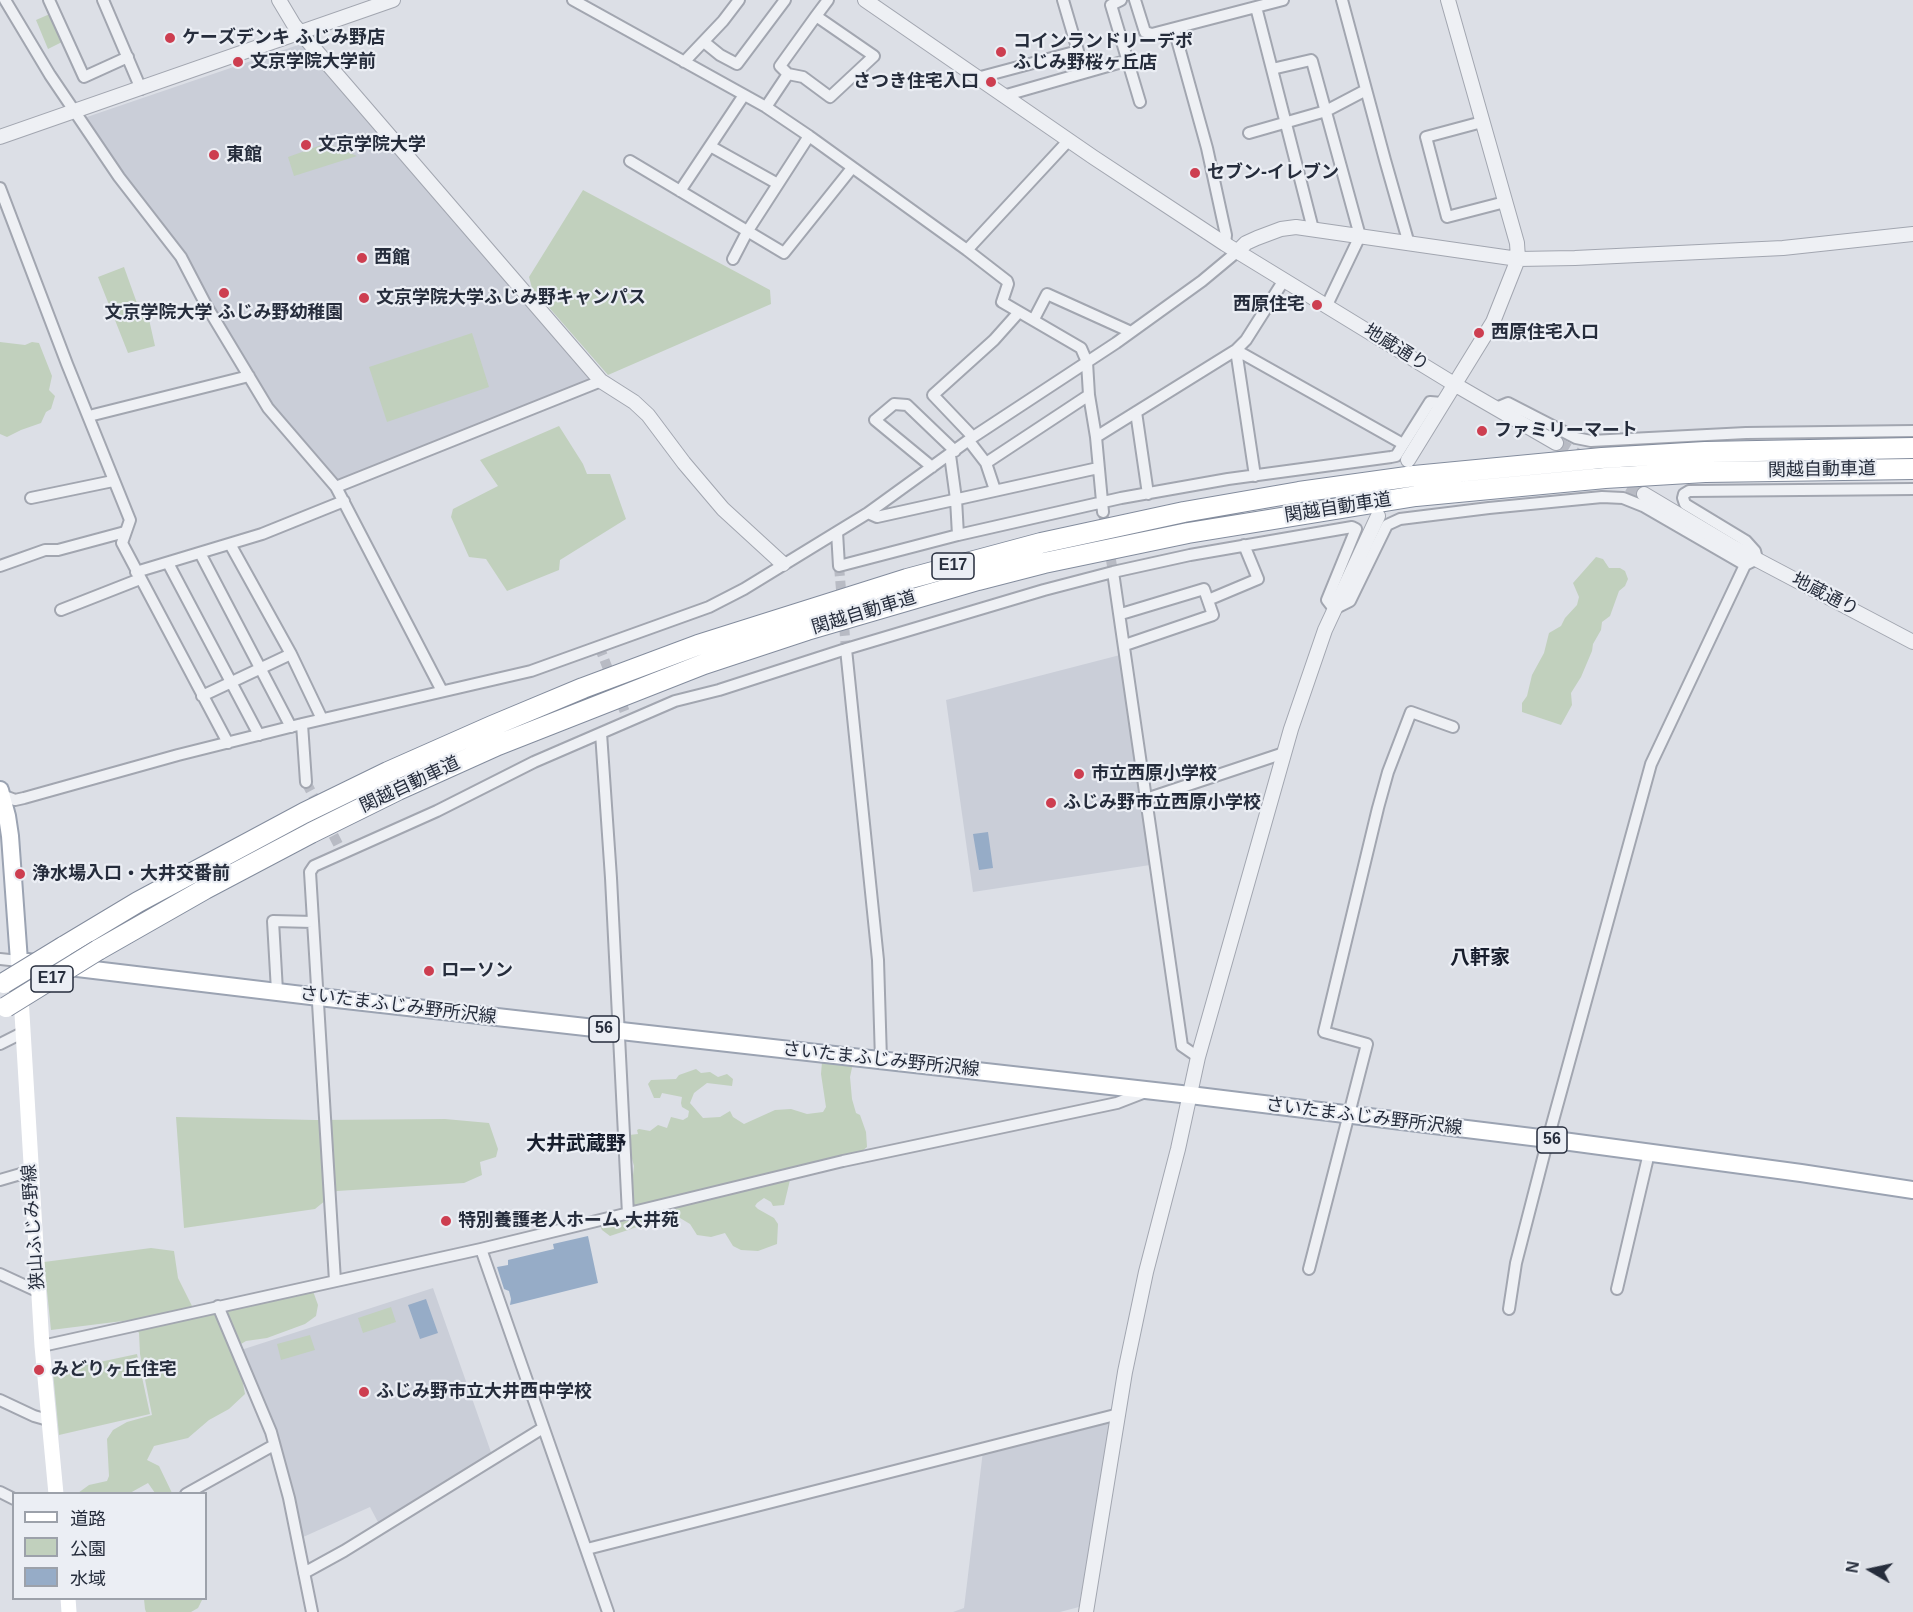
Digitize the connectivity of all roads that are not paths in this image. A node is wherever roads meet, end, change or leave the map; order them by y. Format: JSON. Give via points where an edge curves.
{"nodes":[{"id":1,"x":5,"y":0,"type":"edge"},
{"id":2,"x":49,"y":0,"type":"edge"},
{"id":3,"x":103,"y":0,"type":"edge"},
{"id":4,"x":279,"y":0,"type":"edge"},
{"id":5,"x":393,"y":0,"type":"edge"},
{"id":6,"x":573,"y":0,"type":"edge"},
{"id":7,"x":739,"y":0,"type":"edge"},
{"id":8,"x":785,"y":0,"type":"edge"},
{"id":9,"x":828,"y":0,"type":"edge"},
{"id":10,"x":865,"y":0,"type":"edge"},
{"id":11,"x":1063,"y":0,"type":"edge"},
{"id":12,"x":1121,"y":0,"type":"edge"},
{"id":13,"x":1135,"y":0,"type":"edge"},
{"id":14,"x":1283,"y":0,"type":"edge"},
{"id":15,"x":1342,"y":0,"type":"edge"},
{"id":16,"x":1448,"y":0,"type":"edge"},
{"id":17,"x":1256,"y":7,"type":"junction"},
{"id":18,"x":816,"y":16,"type":"junction"},
{"id":19,"x":1174,"y":29,"type":"junction"},
{"id":20,"x":301,"y":32,"type":"junction"},
{"id":21,"x":704,"y":42,"type":"junction"},
{"id":22,"x":128,"y":57,"type":"junction"},
{"id":23,"x":1129,"y":60,"type":"junction"},
{"id":24,"x":684,"y":62,"type":"junction"},
{"id":25,"x":1272,"y":69,"type":"junction"},
{"id":26,"x":788,"y":74,"type":"junction"},
{"id":27,"x":977,"y":78,"type":"junction"},
{"id":28,"x":141,"y":89,"type":"junction"},
{"id":29,"x":1366,"y":90,"type":"junction"},
{"id":30,"x":744,"y":95,"type":"junction"},
{"id":31,"x":1003,"y":96,"type":"junction"},
{"id":32,"x":1140,"y":102,"type":"dead end"},
{"id":33,"x":766,"y":107,"type":"junction"},
{"id":34,"x":76,"y":111,"type":"junction"},
{"id":35,"x":1326,"y":111,"type":"junction"},
{"id":36,"x":1285,"y":122,"type":"junction"},
{"id":37,"x":1482,"y":122,"type":"junction"},
{"id":38,"x":1249,"y":133,"type":"dead end"},
{"id":39,"x":809,"y":136,"type":"junction"},
{"id":40,"x":0,"y":137,"type":"edge"},
{"id":41,"x":1069,"y":140,"type":"junction"},
{"id":42,"x":710,"y":146,"type":"junction"},
{"id":43,"x":630,"y":161,"type":"dead end"},
{"id":44,"x":852,"y":168,"type":"junction"},
{"id":45,"x":778,"y":184,"type":"junction"},
{"id":46,"x":0,"y":188,"type":"edge"},
{"id":47,"x":680,"y":191,"type":"junction"},
{"id":48,"x":1505,"y":202,"type":"junction"},
{"id":49,"x":1313,"y":229,"type":"junction"},
{"id":50,"x":747,"y":232,"type":"junction"},
{"id":51,"x":1913,"y":234,"type":"edge"},
{"id":52,"x":1360,"y":236,"type":"junction"},
{"id":53,"x":1225,"y":244,"type":"junction"},
{"id":54,"x":1409,"y":244,"type":"junction"},
{"id":55,"x":967,"y":250,"type":"junction"},
{"id":56,"x":1238,"y":251,"type":"junction"},
{"id":57,"x":733,"y":259,"type":"dead end"},
{"id":58,"x":1518,"y":259,"type":"junction"},
{"id":59,"x":1284,"y":280,"type":"junction"},
{"id":60,"x":1328,"y":305,"type":"junction"},
{"id":61,"x":1019,"y":312,"type":"junction"},
{"id":62,"x":1034,"y":320,"type":"junction"},
{"id":63,"x":1131,"y":332,"type":"junction"},
{"id":64,"x":1236,"y":350,"type":"junction"},
{"id":65,"x":1088,"y":362,"type":"junction"},
{"id":66,"x":249,"y":376,"type":"junction"},
{"id":67,"x":601,"y":381,"type":"junction"},
{"id":68,"x":1454,"y":384,"type":"junction"},
{"id":69,"x":1089,"y":395,"type":"junction"},
{"id":70,"x":1442,"y":402,"type":"junction"},
{"id":71,"x":1496,"y":408,"type":"junction"},
{"id":72,"x":1136,"y":412,"type":"junction"},
{"id":73,"x":89,"y":416,"type":"junction"},
{"id":74,"x":1913,"y":431,"type":"edge"},
{"id":75,"x":1096,"y":437,"type":"junction"},
{"id":76,"x":971,"y":439,"type":"junction"},
{"id":77,"x":1556,"y":443,"type":"tunnel mouth"},
{"id":78,"x":1403,"y":444,"type":"junction"},
{"id":79,"x":1908,"y":448,"type":"edge"},
{"id":80,"x":952,"y":453,"type":"junction"},
{"id":81,"x":1408,"y":460,"type":"dead end"},
{"id":82,"x":986,"y":463,"type":"junction"},
{"id":83,"x":932,"y":467,"type":"junction"},
{"id":84,"x":1098,"y":468,"type":"junction"},
{"id":85,"x":1913,"y":470,"type":"edge"},
{"id":86,"x":1255,"y":476,"type":"junction"},
{"id":87,"x":113,"y":481,"type":"junction"},
{"id":88,"x":336,"y":487,"type":"junction"},
{"id":89,"x":1913,"y":489,"type":"edge"},
{"id":90,"x":995,"y":490,"type":"junction"},
{"id":91,"x":1148,"y":494,"type":"junction"},
{"id":92,"x":1644,"y":494,"type":"tunnel mouth"},
{"id":93,"x":31,"y":498,"type":"dead end"},
{"id":94,"x":956,"y":499,"type":"junction"},
{"id":95,"x":344,"y":501,"type":"junction"},
{"id":96,"x":1102,"y":507,"type":"junction"},
{"id":97,"x":868,"y":513,"type":"junction"},
{"id":98,"x":1378,"y":516,"type":"dead end"},
{"id":99,"x":125,"y":531,"type":"junction"},
{"id":100,"x":837,"y":532,"type":"junction"},
{"id":101,"x":958,"y":535,"type":"junction"},
{"id":102,"x":230,"y":544,"type":"junction"},
{"id":103,"x":1244,"y":545,"type":"junction"},
{"id":104,"x":200,"y":553,"type":"junction"},
{"id":105,"x":1751,"y":562,"type":"junction"},
{"id":106,"x":168,"y":563,"type":"junction"},
{"id":107,"x":783,"y":564,"type":"junction"},
{"id":108,"x":0,"y":566,"type":"edge"},
{"id":109,"x":1113,"y":572,"type":"junction"},
{"id":110,"x":138,"y":576,"type":"junction"},
{"id":111,"x":1208,"y":600,"type":"junction"},
{"id":112,"x":1334,"y":609,"type":"junction"},
{"id":113,"x":61,"y":610,"type":"dead end"},
{"id":114,"x":1121,"y":614,"type":"junction"},
{"id":115,"x":1913,"y":642,"type":"edge"},
{"id":116,"x":1125,"y":645,"type":"junction"},
{"id":117,"x":846,"y":649,"type":"junction"},
{"id":118,"x":291,"y":654,"type":"junction"},
{"id":119,"x":261,"y":667,"type":"junction"},
{"id":120,"x":231,"y":681,"type":"junction"},
{"id":121,"x":442,"y":691,"type":"junction"},
{"id":122,"x":202,"y":696,"type":"junction"},
{"id":123,"x":322,"y":719,"type":"junction"},
{"id":124,"x":296,"y":725,"type":"junction"},
{"id":125,"x":1453,"y":727,"type":"dead end"},
{"id":126,"x":601,"y":733,"type":"junction"},
{"id":127,"x":259,"y":735,"type":"junction"},
{"id":128,"x":228,"y":743,"type":"junction"},
{"id":129,"x":1284,"y":753,"type":"junction"},
{"id":130,"x":306,"y":782,"type":"tunnel mouth"},
{"id":131,"x":1,"y":794,"type":"edge"},
{"id":132,"x":1146,"y":799,"type":"junction"},
{"id":133,"x":313,"y":922,"type":"junction"},
{"id":134,"x":0,"y":959,"type":"edge"},
{"id":135,"x":19,"y":961,"type":"junction"},
{"id":136,"x":2,"y":985,"type":"edge"},
{"id":137,"x":277,"y":991,"type":"junction"},
{"id":138,"x":319,"y":997,"type":"junction"},
{"id":139,"x":3,"y":1009,"type":"edge"},
{"id":140,"x":620,"y":1031,"type":"junction"},
{"id":141,"x":22,"y":1033,"type":"junction"},
{"id":142,"x":0,"y":1044,"type":"edge"},
{"id":143,"x":1198,"y":1057,"type":"junction"},
{"id":144,"x":881,"y":1060,"type":"junction"},
{"id":145,"x":1148,"y":1090,"type":"junction"},
{"id":146,"x":1190,"y":1095,"type":"junction"},
{"id":147,"x":1348,"y":1115,"type":"junction"},
{"id":148,"x":1548,"y":1139,"type":"junction"},
{"id":149,"x":1649,"y":1153,"type":"junction"},
{"id":150,"x":31,"y":1172,"type":"junction"},
{"id":151,"x":0,"y":1180,"type":"edge"},
{"id":152,"x":1913,"y":1190,"type":"edge"},
{"id":153,"x":628,"y":1214,"type":"junction"},
{"id":154,"x":480,"y":1249,"type":"junction"},
{"id":155,"x":1309,"y":1269,"type":"dead end"},
{"id":156,"x":0,"y":1274,"type":"edge"},
{"id":157,"x":335,"y":1281,"type":"junction"},
{"id":158,"x":1617,"y":1289,"type":"dead end"},
{"id":159,"x":39,"y":1292,"type":"junction"},
{"id":160,"x":218,"y":1306,"type":"junction"},
{"id":161,"x":1509,"y":1309,"type":"dead end"},
{"id":162,"x":42,"y":1346,"type":"junction"},
{"id":163,"x":0,"y":1400,"type":"edge"},
{"id":164,"x":1119,"y":1414,"type":"junction"},
{"id":165,"x":48,"y":1420,"type":"junction"},
{"id":166,"x":543,"y":1428,"type":"junction"},
{"id":167,"x":274,"y":1445,"type":"junction"},
{"id":168,"x":56,"y":1492,"type":"edge"},
{"id":169,"x":190,"y":1492,"type":"edge"},
{"id":170,"x":587,"y":1550,"type":"junction"},
{"id":171,"x":304,"y":1573,"type":"junction"},
{"id":172,"x":312,"y":1612,"type":"edge"},
{"id":173,"x":608,"y":1612,"type":"edge"},
{"id":174,"x":1086,"y":1612,"type":"edge"}],
"edges":[{"from":1,"to":34,"type":"street"},
{"from":2,"to":22,"type":"street","via":[[84,77]]},
{"from":3,"to":22,"type":"street"},
{"from":4,"to":20,"type":"street"},
{"from":5,"to":20,"type":"street"},
{"from":6,"to":24,"type":"street"},
{"from":7,"to":21,"type":"street"},
{"from":8,"to":21,"type":"street","via":[[737,64]]},
{"from":9,"to":18,"type":"street"},
{"from":10,"to":27,"type":"street","name":"地蔵通り"},
{"from":11,"to":27,"type":"street","via":[[1078,51]]},
{"from":12,"to":23,"type":"street","via":[[1111,5]]},
{"from":13,"to":19,"type":"street","via":[[1145,32]]},
{"from":14,"to":17,"type":"street"},
{"from":15,"to":29,"type":"street"},
{"from":16,"to":37,"type":"street"},
{"from":17,"to":19,"type":"street"},
{"from":17,"to":25,"type":"street"},
{"from":18,"to":26,"type":"street","via":[[780,66]]},
{"from":18,"to":26,"type":"street","via":[[874,56],[830,97],[803,77]]},
{"from":19,"to":53,"type":"street","via":[[1207,148]]},
{"from":20,"to":28,"type":"street"},
{"from":20,"to":67,"type":"street"},
{"from":21,"to":24,"type":"street"},
{"from":22,"to":28,"type":"street"},
{"from":23,"to":31,"type":"street"},
{"from":23,"to":32,"type":"street"},
{"from":24,"to":30,"type":"street"},
{"from":25,"to":35,"type":"street","via":[[1311,60]]},
{"from":25,"to":36,"type":"street"},
{"from":26,"to":33,"type":"street"},
{"from":27,"to":31,"type":"street","name":"地蔵通り"},
{"from":28,"to":34,"type":"street"},
{"from":29,"to":35,"type":"street"},
{"from":29,"to":54,"type":"street"},
{"from":30,"to":33,"type":"street"},
{"from":30,"to":42,"type":"street"},
{"from":31,"to":41,"type":"street","name":"地蔵通り"},
{"from":33,"to":39,"type":"street"},
{"from":34,"to":40,"type":"street"},
{"from":34,"to":66,"type":"street","via":[[121,179],[181,257]]},
{"from":35,"to":36,"type":"street"},
{"from":35,"to":52,"type":"street"},
{"from":36,"to":38,"type":"street"},
{"from":36,"to":49,"type":"street"},
{"from":37,"to":48,"type":"street"},
{"from":37,"to":48,"type":"street","via":[[1426,137],[1447,217]]},
{"from":39,"to":44,"type":"street"},
{"from":39,"to":45,"type":"street"},
{"from":41,"to":53,"type":"street","name":"地蔵通り"},
{"from":41,"to":55,"type":"street"},
{"from":42,"to":45,"type":"street"},
{"from":42,"to":47,"type":"street"},
{"from":43,"to":47,"type":"street"},
{"from":44,"to":50,"type":"street","via":[[784,253]]},
{"from":44,"to":55,"type":"street"},
{"from":45,"to":50,"type":"street"},
{"from":46,"to":73,"type":"street"},
{"from":47,"to":50,"type":"street"},
{"from":48,"to":58,"type":"street"},
{"from":49,"to":52,"type":"street"},
{"from":49,"to":56,"type":"street","via":[[1281,229],[1246,243]]},
{"from":50,"to":57,"type":"street"},
{"from":51,"to":58,"type":"street","via":[[1783,248]]},
{"from":52,"to":54,"type":"street"},
{"from":52,"to":60,"type":"street"},
{"from":53,"to":56,"type":"street","name":"地蔵通り"},
{"from":54,"to":58,"type":"street"},
{"from":55,"to":61,"type":"street","via":[[1007,281],[1002,302]]},
{"from":56,"to":59,"type":"street","name":"地蔵通り"},
{"from":56,"to":63,"type":"street"},
{"from":58,"to":68,"type":"street","via":[[1493,322]]},
{"from":59,"to":60,"type":"street","name":"地蔵通り"},
{"from":59,"to":64,"type":"street"},
{"from":60,"to":68,"type":"street","name":"地蔵通り"},
{"from":61,"to":62,"type":"street"},
{"from":61,"to":76,"type":"street","via":[[933,395]]},
{"from":62,"to":63,"type":"street","via":[[1047,294]]},
{"from":62,"to":65,"type":"street","via":[[1081,348]]},
{"from":63,"to":65,"type":"street"},
{"from":64,"to":72,"type":"street"},
{"from":64,"to":78,"type":"street"},
{"from":64,"to":86,"type":"street"},
{"from":65,"to":69,"type":"street"},
{"from":65,"to":76,"type":"street"},
{"from":66,"to":73,"type":"street"},
{"from":66,"to":88,"type":"street","via":[[268,408]]},
{"from":67,"to":88,"type":"street"},
{"from":67,"to":107,"type":"street","via":[[648,415],[723,509]]},
{"from":68,"to":70,"type":"street"},
{"from":68,"to":71,"type":"street","name":"地蔵通り"},
{"from":69,"to":75,"type":"street"},
{"from":69,"to":82,"type":"street"},
{"from":70,"to":78,"type":"street","via":[[1430,402]]},
{"from":70,"to":81,"type":"street"},
{"from":71,"to":74,"type":"street","via":[[1508,403],[1576,438],[1591,441],[1746,433]]},
{"from":71,"to":77,"type":"street","name":"地蔵通り"},
{"from":72,"to":75,"type":"street"},
{"from":72,"to":91,"type":"street"},
{"from":73,"to":87,"type":"street"},
{"from":75,"to":84,"type":"street"},
{"from":76,"to":80,"type":"street"},
{"from":76,"to":82,"type":"street"},
{"from":78,"to":86,"type":"street","via":[[1396,456]]},
{"from":79,"to":136,"type":"highway","name":"関越自動車道","number":"E17","bridge":true,"via":[[1705,452],[1414,476],[1184,512],[1041,543],[907,579],[698,645],[583,688],[388,772],[138,902]]},
{"from":80,"to":83,"type":"street"},
{"from":80,"to":83,"type":"street","via":[[907,405],[894,404],[875,420]]},
{"from":80,"to":94,"type":"street"},
{"from":82,"to":90,"type":"street"},
{"from":83,"to":97,"type":"street"},
{"from":84,"to":90,"type":"street"},
{"from":84,"to":96,"type":"street"},
{"from":85,"to":139,"type":"highway","name":"関越自動車道","number":"E17","bridge":true,"via":[[1705,472],[1416,496],[1188,533],[978,580],[704,664],[498,745],[398,790],[205,889]]},
{"from":86,"to":91,"type":"street"},
{"from":87,"to":93,"type":"street"},
{"from":87,"to":99,"type":"street","via":[[129,520]]},
{"from":88,"to":95,"type":"street"},
{"from":89,"to":105,"type":"street","via":[[1684,494],[1685,504],[1746,541],[1755,551]]},
{"from":90,"to":94,"type":"street"},
{"from":91,"to":96,"type":"street"},
{"from":92,"to":105,"type":"street","name":"地蔵通り"},
{"from":94,"to":97,"type":"street","via":[[877,517]]},
{"from":94,"to":101,"type":"street"},
{"from":95,"to":102,"type":"street"},
{"from":95,"to":121,"type":"street"},
{"from":96,"to":101,"type":"street"},
{"from":97,"to":100,"type":"street"},
{"from":98,"to":112,"type":"street"},
{"from":99,"to":108,"type":"street","via":[[58,550],[45,550]]},
{"from":99,"to":110,"type":"street","via":[[122,543]]},
{"from":100,"to":101,"type":"street","via":[[839,566]]},
{"from":100,"to":107,"type":"street"},
{"from":102,"to":104,"type":"street"},
{"from":102,"to":118,"type":"street"},
{"from":103,"to":109,"type":"street"},
{"from":103,"to":111,"type":"street","via":[[1258,579]]},
{"from":103,"to":112,"type":"street","via":[[1356,529],[1327,600]]},
{"from":104,"to":106,"type":"street"},
{"from":104,"to":119,"type":"street"},
{"from":105,"to":112,"type":"street","via":[[1623,498],[1510,505],[1400,519],[1387,525],[1350,601]]},
{"from":105,"to":115,"type":"street","name":"地蔵通り"},
{"from":105,"to":148,"type":"street","via":[[1652,764]]},
{"from":106,"to":110,"type":"street"},
{"from":106,"to":120,"type":"street"},
{"from":107,"to":121,"type":"street","via":[[709,607],[531,671]]},
{"from":109,"to":114,"type":"street"},
{"from":109,"to":117,"type":"street"},
{"from":110,"to":113,"type":"street"},
{"from":110,"to":122,"type":"street"},
{"from":111,"to":114,"type":"street","via":[[1204,589]]},
{"from":111,"to":116,"type":"street","via":[[1213,615]]},
{"from":112,"to":129,"type":"street"},
{"from":114,"to":116,"type":"street"},
{"from":116,"to":132,"type":"street"},
{"from":117,"to":126,"type":"street","via":[[675,701]]},
{"from":117,"to":144,"type":"street","via":[[878,960]]},
{"from":118,"to":119,"type":"street"},
{"from":118,"to":123,"type":"street"},
{"from":119,"to":120,"type":"street"},
{"from":119,"to":124,"type":"street"},
{"from":120,"to":122,"type":"street"},
{"from":120,"to":127,"type":"street"},
{"from":121,"to":123,"type":"street"},
{"from":122,"to":128,"type":"street"},
{"from":123,"to":124,"type":"street"},
{"from":124,"to":127,"type":"street"},
{"from":124,"to":130,"type":"street"},
{"from":125,"to":147,"type":"street","via":[[1411,712],[1378,808],[1324,1032],[1366,1044]]},
{"from":126,"to":133,"type":"street","via":[[314,866],[310,872]]},
{"from":126,"to":140,"type":"street"},
{"from":127,"to":128,"type":"street"},
{"from":128,"to":131,"type":"street","via":[[24,798],[15,800]]},
{"from":129,"to":132,"type":"street"},
{"from":129,"to":143,"type":"street"},
{"from":131,"to":135,"type":"main road","via":[[10,836]]},
{"from":132,"to":143,"type":"street","via":[[1182,1046]]},
{"from":133,"to":137,"type":"street","via":[[273,921]]},
{"from":133,"to":138,"type":"street"},
{"from":134,"to":135,"type":"street"},
{"from":135,"to":137,"type":"main road","name":"さいたまふじみ野所沢線","number":"56"},
{"from":135,"to":141,"type":"main road","name":"狭山ふじみ野線"},
{"from":137,"to":138,"type":"main road","name":"さいたまふじみ野所沢線","number":"56"},
{"from":138,"to":140,"type":"main road","name":"さいたまふじみ野所沢線","number":"56"},
{"from":138,"to":157,"type":"street"},
{"from":140,"to":144,"type":"main road","name":"さいたまふじみ野所沢線","number":"56"},
{"from":140,"to":153,"type":"street"},
{"from":141,"to":142,"type":"street"},
{"from":141,"to":150,"type":"main road","name":"狭山ふじみ野線"},
{"from":143,"to":146,"type":"street"},
{"from":144,"to":145,"type":"main road","name":"さいたまふじみ野所沢線","number":"56"},
{"from":145,"to":146,"type":"main road","name":"さいたまふじみ野所沢線","number":"56"},
{"from":145,"to":153,"type":"street","via":[[1118,1103],[843,1161]]},
{"from":146,"to":147,"type":"main road","name":"さいたまふじみ野所沢線","number":"56"},
{"from":146,"to":164,"type":"street","via":[[1146,1272]]},
{"from":147,"to":148,"type":"main road","name":"さいたまふじみ野所沢線","number":"56"},
{"from":147,"to":155,"type":"street"},
{"from":148,"to":149,"type":"main road","name":"さいたまふじみ野所沢線","number":"56"},
{"from":148,"to":161,"type":"street","via":[[1516,1263]]},
{"from":149,"to":152,"type":"main road","name":"さいたまふじみ野所沢線","number":"56"},
{"from":149,"to":158,"type":"street"},
{"from":150,"to":151,"type":"street"},
{"from":150,"to":159,"type":"main road","name":"狭山ふじみ野線"},
{"from":153,"to":154,"type":"street"},
{"from":154,"to":157,"type":"street"},
{"from":154,"to":166,"type":"street"},
{"from":156,"to":159,"type":"street"},
{"from":157,"to":160,"type":"street"},
{"from":159,"to":162,"type":"main road","name":"狭山ふじみ野線"},
{"from":160,"to":162,"type":"street"},
{"from":160,"to":167,"type":"street"},
{"from":162,"to":165,"type":"main road","name":"狭山ふじみ野線"},
{"from":163,"to":165,"type":"street"},
{"from":164,"to":170,"type":"street"},
{"from":164,"to":174,"type":"street"},
{"from":165,"to":168,"type":"main road","name":"狭山ふじみ野線"},
{"from":166,"to":170,"type":"street"},
{"from":166,"to":171,"type":"street"},
{"from":167,"to":169,"type":"street"},
{"from":167,"to":171,"type":"street"},
{"from":170,"to":173,"type":"street"},
{"from":171,"to":172,"type":"street"}]}
